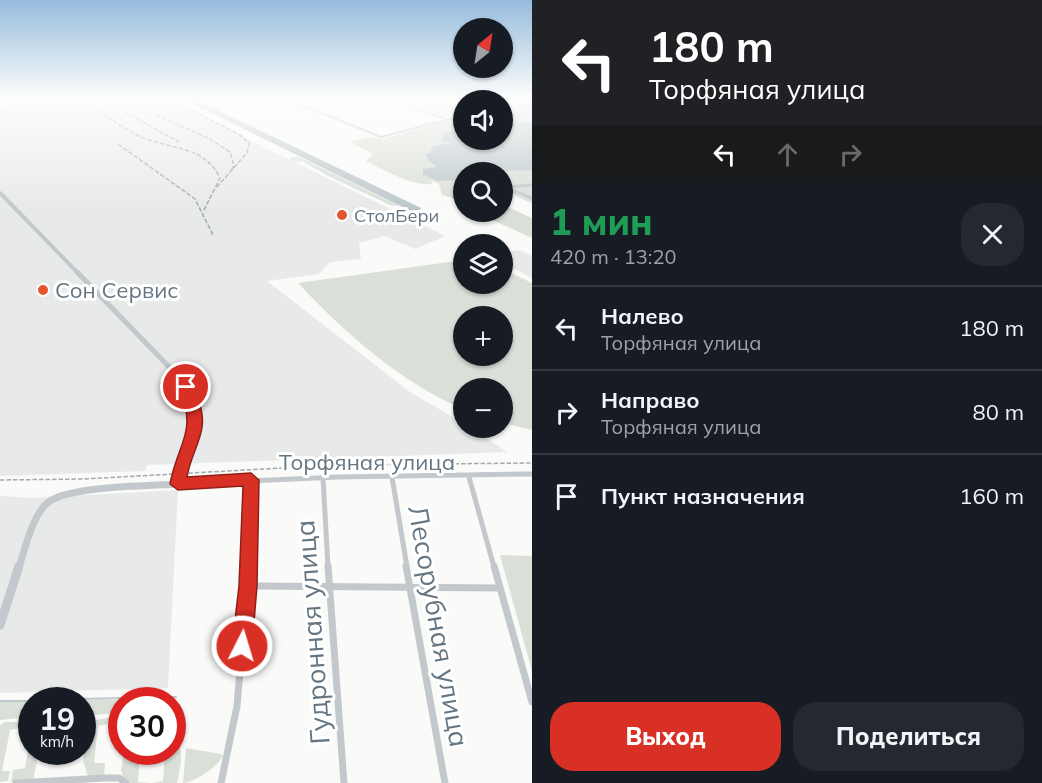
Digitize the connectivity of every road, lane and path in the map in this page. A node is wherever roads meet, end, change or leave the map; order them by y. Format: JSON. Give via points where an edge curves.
{"nodes":[{"id":1,"x":532,"y":185,"type":"edge"},
{"id":2,"x":0,"y":193,"type":"edge"},
{"id":3,"x":532,"y":198,"type":"edge"},
{"id":4,"x":532,"y":474,"type":"edge"},
{"id":5,"x":392,"y":477,"type":"junction"},
{"id":6,"x":469,"y":477,"type":"junction"},
{"id":7,"x":323,"y":478,"type":"junction"},
{"id":8,"x":251,"y":480,"type":"junction"},
{"id":9,"x":178,"y":484,"type":"junction"},
{"id":10,"x":248,"y":586,"type":"junction"},
{"id":11,"x":328,"y":587,"type":"junction"},
{"id":12,"x":408,"y":588,"type":"junction"},
{"id":13,"x":500,"y":588,"type":"junction"},
{"id":14,"x":0,"y":625,"type":"edge"},
{"id":15,"x":532,"y":702,"type":"edge"},
{"id":16,"x":122,"y":781,"type":"edge"},
{"id":17,"x":16,"y":783,"type":"edge"},
{"id":18,"x":220,"y":783,"type":"edge"},
{"id":19,"x":344,"y":783,"type":"edge"},
{"id":20,"x":445,"y":783,"type":"edge"}],
"edges":[{"from":1,"to":3,"type":"street","via":[[504,187]]},
{"from":2,"to":9,"type":"street","via":[[186,387],[195,407],[196,426],[194,440],[181,464]]},
{"from":4,"to":6,"type":"street","name":"Торфяная улица"},
{"from":5,"to":6,"type":"street","name":"Торфяная улица"},
{"from":5,"to":7,"type":"street","name":"Торфяная улица"},
{"from":5,"to":12,"type":"street","name":"Лесорубная улица"},
{"from":6,"to":13,"type":"street"},
{"from":7,"to":8,"type":"street","name":"Торфяная улица"},
{"from":7,"to":11,"type":"street","name":"Гудронная улица"},
{"from":8,"to":9,"type":"street","name":"Торфяная улица"},
{"from":8,"to":10,"type":"street"},
{"from":9,"to":14,"type":"street","via":[[75,492],[49,501],[33,524]]},
{"from":10,"to":11,"type":"street"},
{"from":10,"to":18,"type":"street","via":[[237,706]]},
{"from":11,"to":12,"type":"street"},
{"from":11,"to":19,"type":"street","name":"Гудронная улица"},
{"from":12,"to":13,"type":"street"},
{"from":12,"to":20,"type":"street","name":"Лесорубная улица","via":[[425,661]]},
{"from":13,"to":15,"type":"street"},
{"from":16,"to":17,"type":"street"}]}
